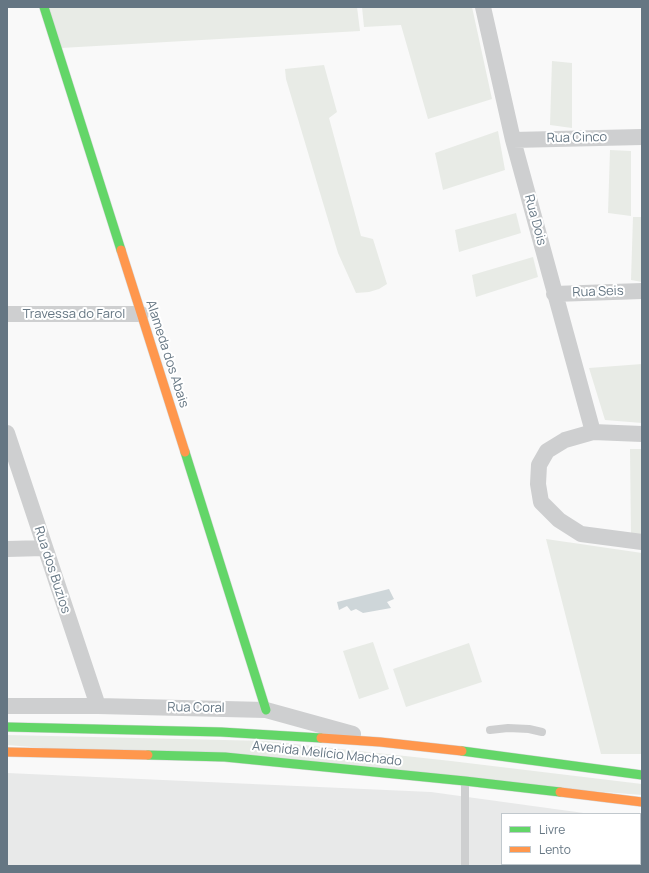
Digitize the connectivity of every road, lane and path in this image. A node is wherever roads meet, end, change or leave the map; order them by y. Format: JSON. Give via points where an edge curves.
{"nodes":[{"id":1,"x":44,"y":7,"type":"edge"},
{"id":2,"x":483,"y":7,"type":"edge"},
{"id":3,"x":642,"y":137,"type":"edge"},
{"id":4,"x":513,"y":140,"type":"junction"},
{"id":5,"x":642,"y":291,"type":"edge"},
{"id":6,"x":554,"y":294,"type":"junction"},
{"id":7,"x":7,"y":314,"type":"edge"},
{"id":8,"x":141,"y":314,"type":"junction"},
{"id":9,"x":593,"y":432,"type":"junction"},
{"id":10,"x":7,"y":433,"type":"edge"},
{"id":11,"x":642,"y":434,"type":"edge"},
{"id":12,"x":642,"y":542,"type":"edge"},
{"id":13,"x":44,"y":548,"type":"junction"},
{"id":14,"x":7,"y":549,"type":"edge"},
{"id":15,"x":7,"y":706,"type":"edge"},
{"id":16,"x":98,"y":706,"type":"junction"},
{"id":17,"x":266,"y":710,"type":"junction"},
{"id":18,"x":7,"y":728,"type":"edge"},
{"id":19,"x":490,"y":730,"type":"dead end"},
{"id":20,"x":542,"y":732,"type":"dead end"},
{"id":21,"x":380,"y":742,"type":"junction"},
{"id":22,"x":7,"y":752,"type":"edge"},
{"id":23,"x":28,"y":752,"type":"junction"},
{"id":24,"x":7,"y":761,"type":"edge"},
{"id":25,"x":642,"y":774,"type":"edge"},
{"id":26,"x":465,"y":781,"type":"junction"},
{"id":27,"x":642,"y":802,"type":"edge"},
{"id":28,"x":465,"y":866,"type":"edge"}],
"edges":[{"from":1,"to":8,"type":"main road","name":"Alameda dos Abais"},
{"from":2,"to":4,"type":"street","name":"Rua Dois"},
{"from":3,"to":4,"type":"street","name":"Rua Cinco"},
{"from":4,"to":6,"type":"street","name":"Rua Dois"},
{"from":5,"to":6,"type":"street","name":"Rua Seis"},
{"from":6,"to":9,"type":"street","name":"Rua Dois"},
{"from":7,"to":8,"type":"street","name":"Travessa do Farol"},
{"from":8,"to":17,"type":"main road","name":"Alameda dos Abais"},
{"from":9,"to":11,"type":"street"},
{"from":9,"to":12,"type":"street","via":[[564,440],[548,452],[539,465],[538,484],[541,502],[559,520],[581,534]]},
{"from":10,"to":13,"type":"street","name":"Rua dos Buzios"},
{"from":13,"to":14,"type":"street"},
{"from":13,"to":16,"type":"street","name":"Rua dos Buzios"},
{"from":15,"to":16,"type":"street","name":"Rua Coral"},
{"from":16,"to":17,"type":"street","name":"Rua Coral"},
{"from":17,"to":21,"type":"street","name":"Rua Coral"},
{"from":18,"to":21,"type":"main road","name":"Avenida Melício Machado","via":[[221,732]]},
{"from":19,"to":20,"type":"lane","via":[[508,728]]},
{"from":21,"to":25,"type":"main road","name":"Avenida Melício Machado"},
{"from":22,"to":23,"type":"main road","name":"Avenida Melício Machado"},
{"from":23,"to":24,"type":"lane"},
{"from":23,"to":26,"type":"main road","name":"Avenida Melício Machado","via":[[225,757]]},
{"from":26,"to":27,"type":"main road","name":"Avenida Melício Machado"},
{"from":26,"to":28,"type":"lane"}]}
